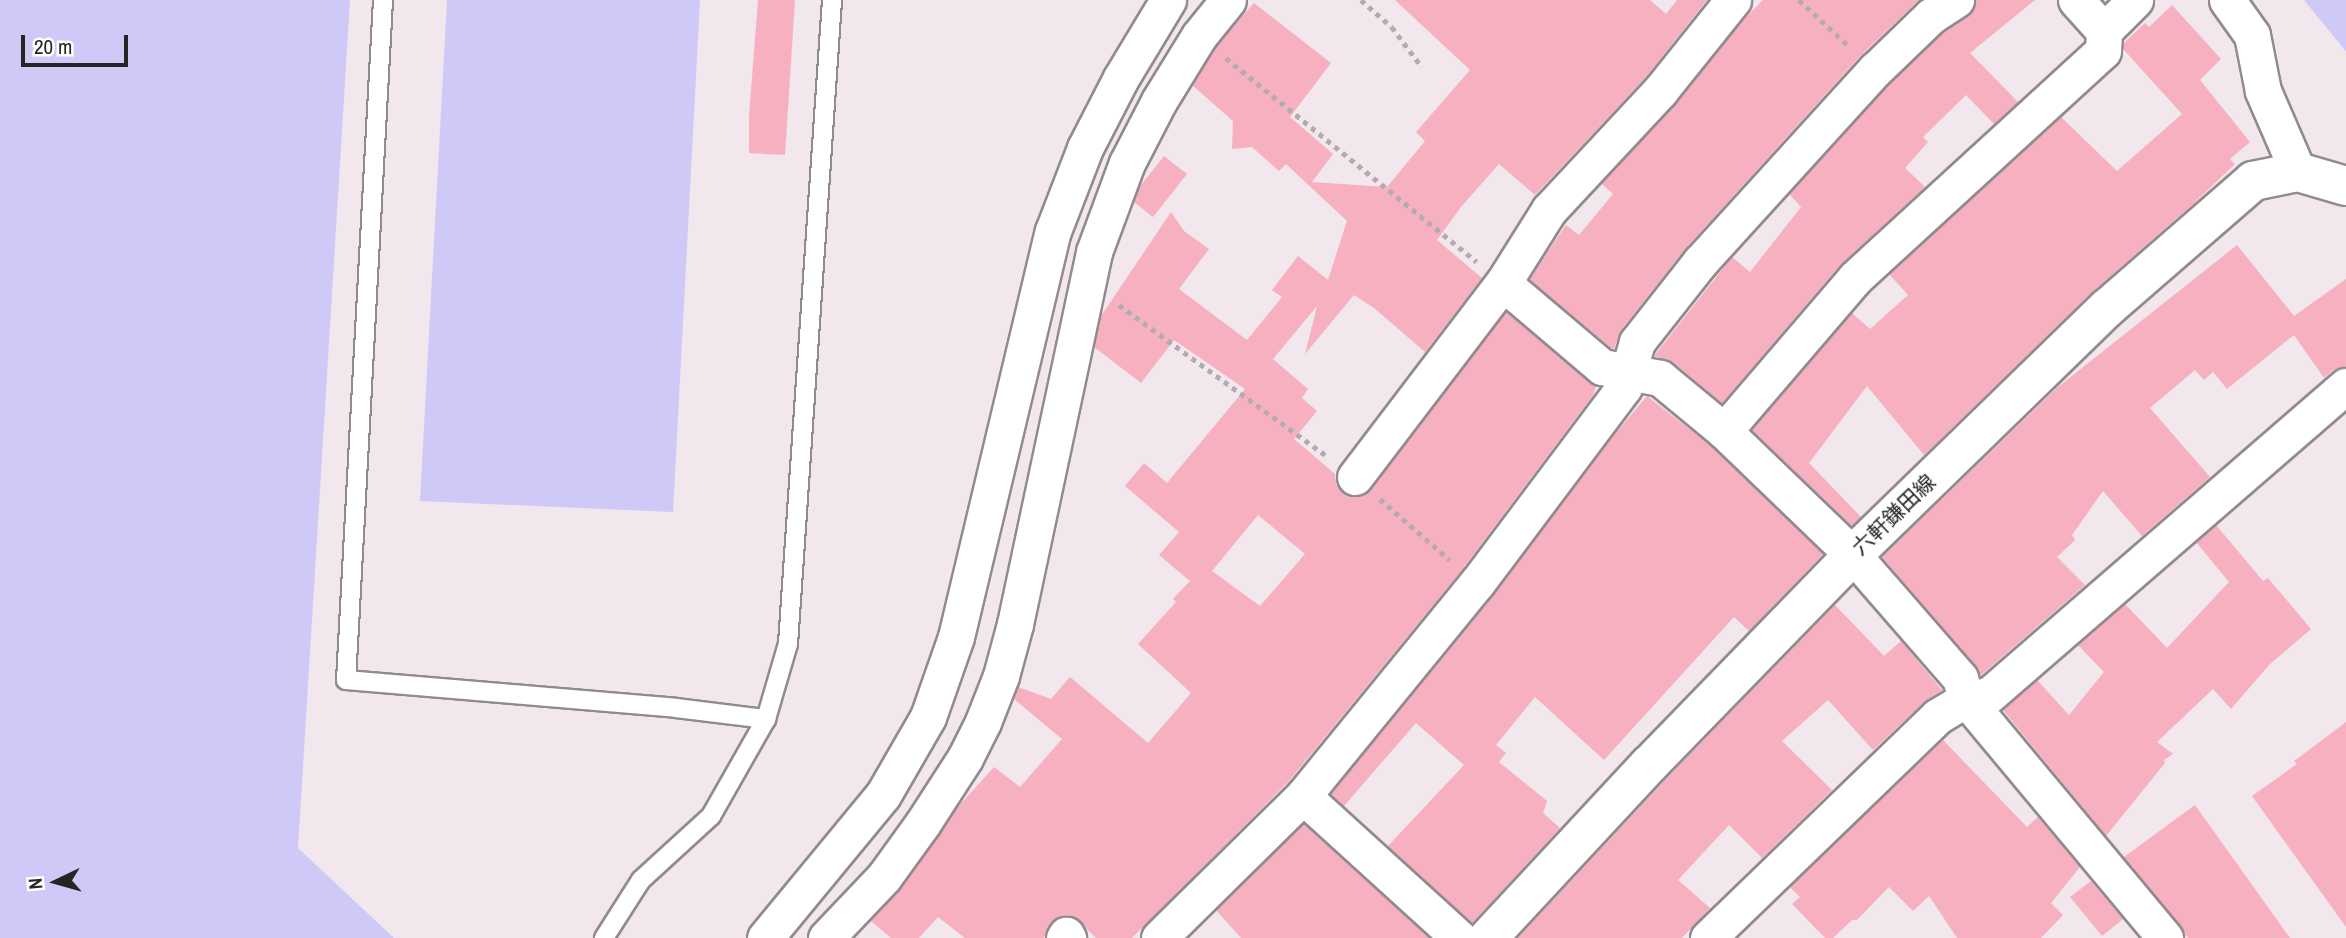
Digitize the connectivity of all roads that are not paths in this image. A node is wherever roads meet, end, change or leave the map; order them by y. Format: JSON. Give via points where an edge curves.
{"nodes":[{"id":1,"x":383,"y":0,"type":"edge"},
{"id":2,"x":832,"y":0,"type":"edge"},
{"id":3,"x":1168,"y":0,"type":"edge"},
{"id":4,"x":1228,"y":0,"type":"edge"},
{"id":5,"x":1733,"y":0,"type":"edge"},
{"id":6,"x":1956,"y":0,"type":"edge"},
{"id":7,"x":2076,"y":0,"type":"edge"},
{"id":8,"x":2135,"y":0,"type":"edge"},
{"id":9,"x":2227,"y":0,"type":"edge"},
{"id":10,"x":2104,"y":31,"type":"junction"},
{"id":11,"x":2298,"y":172,"type":"junction"},
{"id":12,"x":2346,"y":186,"type":"edge"},
{"id":13,"x":1503,"y":283,"type":"junction"},
{"id":14,"x":1628,"y":372,"type":"junction"},
{"id":15,"x":2346,"y":386,"type":"edge"},
{"id":16,"x":1724,"y":431,"type":"junction"},
{"id":17,"x":1356,"y":477,"type":"road end"},
{"id":18,"x":1853,"y":555,"type":"junction"},
{"id":19,"x":1966,"y":699,"type":"junction"},
{"id":20,"x":766,"y":719,"type":"junction"},
{"id":21,"x":1303,"y":796,"type":"junction"},
{"id":22,"x":604,"y":938,"type":"edge"},
{"id":23,"x":765,"y":938,"type":"edge"},
{"id":24,"x":826,"y":938,"type":"edge"},
{"id":25,"x":1159,"y":938,"type":"edge"},
{"id":26,"x":1459,"y":938,"type":"edge"},
{"id":27,"x":1488,"y":938,"type":"edge"},
{"id":28,"x":1708,"y":938,"type":"edge"},
{"id":29,"x":2165,"y":938,"type":"edge"}],
"edges":[{"from":1,"to":20,"type":"lane","via":[[346,680]]},
{"from":2,"to":20,"type":"lane","via":[[788,644]]},
{"from":3,"to":23,"type":"street","via":[[1091,137],[1053,231],[956,637],[928,717],[883,795]]},
{"from":4,"to":24,"type":"street","via":[[1199,36],[1127,163],[1085,280],[1014,624],[983,722],[951,783],[900,856]]},
{"from":5,"to":13,"type":"street","via":[[1660,91],[1549,210]]},
{"from":6,"to":14,"type":"street","via":[[1931,16],[1875,70],[1700,262],[1637,342]]},
{"from":7,"to":10,"type":"street"},
{"from":8,"to":10,"type":"street"},
{"from":9,"to":11,"type":"street","via":[[2252,35],[2263,90]]},
{"from":10,"to":16,"type":"street","via":[[2102,51],[1855,278]]},
{"from":11,"to":12,"type":"main road","name":"六軒鎌田線"},
{"from":11,"to":18,"type":"main road","name":"六軒鎌田線","via":[[2253,181],[2106,309]]},
{"from":13,"to":14,"type":"street","via":[[1602,367]]},
{"from":13,"to":17,"type":"street"},
{"from":14,"to":16,"type":"street","via":[[1660,378]]},
{"from":14,"to":21,"type":"street","via":[[1624,387],[1477,583]]},
{"from":15,"to":19,"type":"street","via":[[1989,695]]},
{"from":16,"to":18,"type":"street"},
{"from":18,"to":19,"type":"street","via":[[1960,678]]},
{"from":18,"to":27,"type":"main road","name":"六軒鎌田線"},
{"from":19,"to":28,"type":"street","via":[[1938,716]]},
{"from":19,"to":29,"type":"street"},
{"from":20,"to":22,"type":"lane","via":[[711,816],[641,880]]},
{"from":21,"to":25,"type":"street"},
{"from":21,"to":26,"type":"street"}]}
